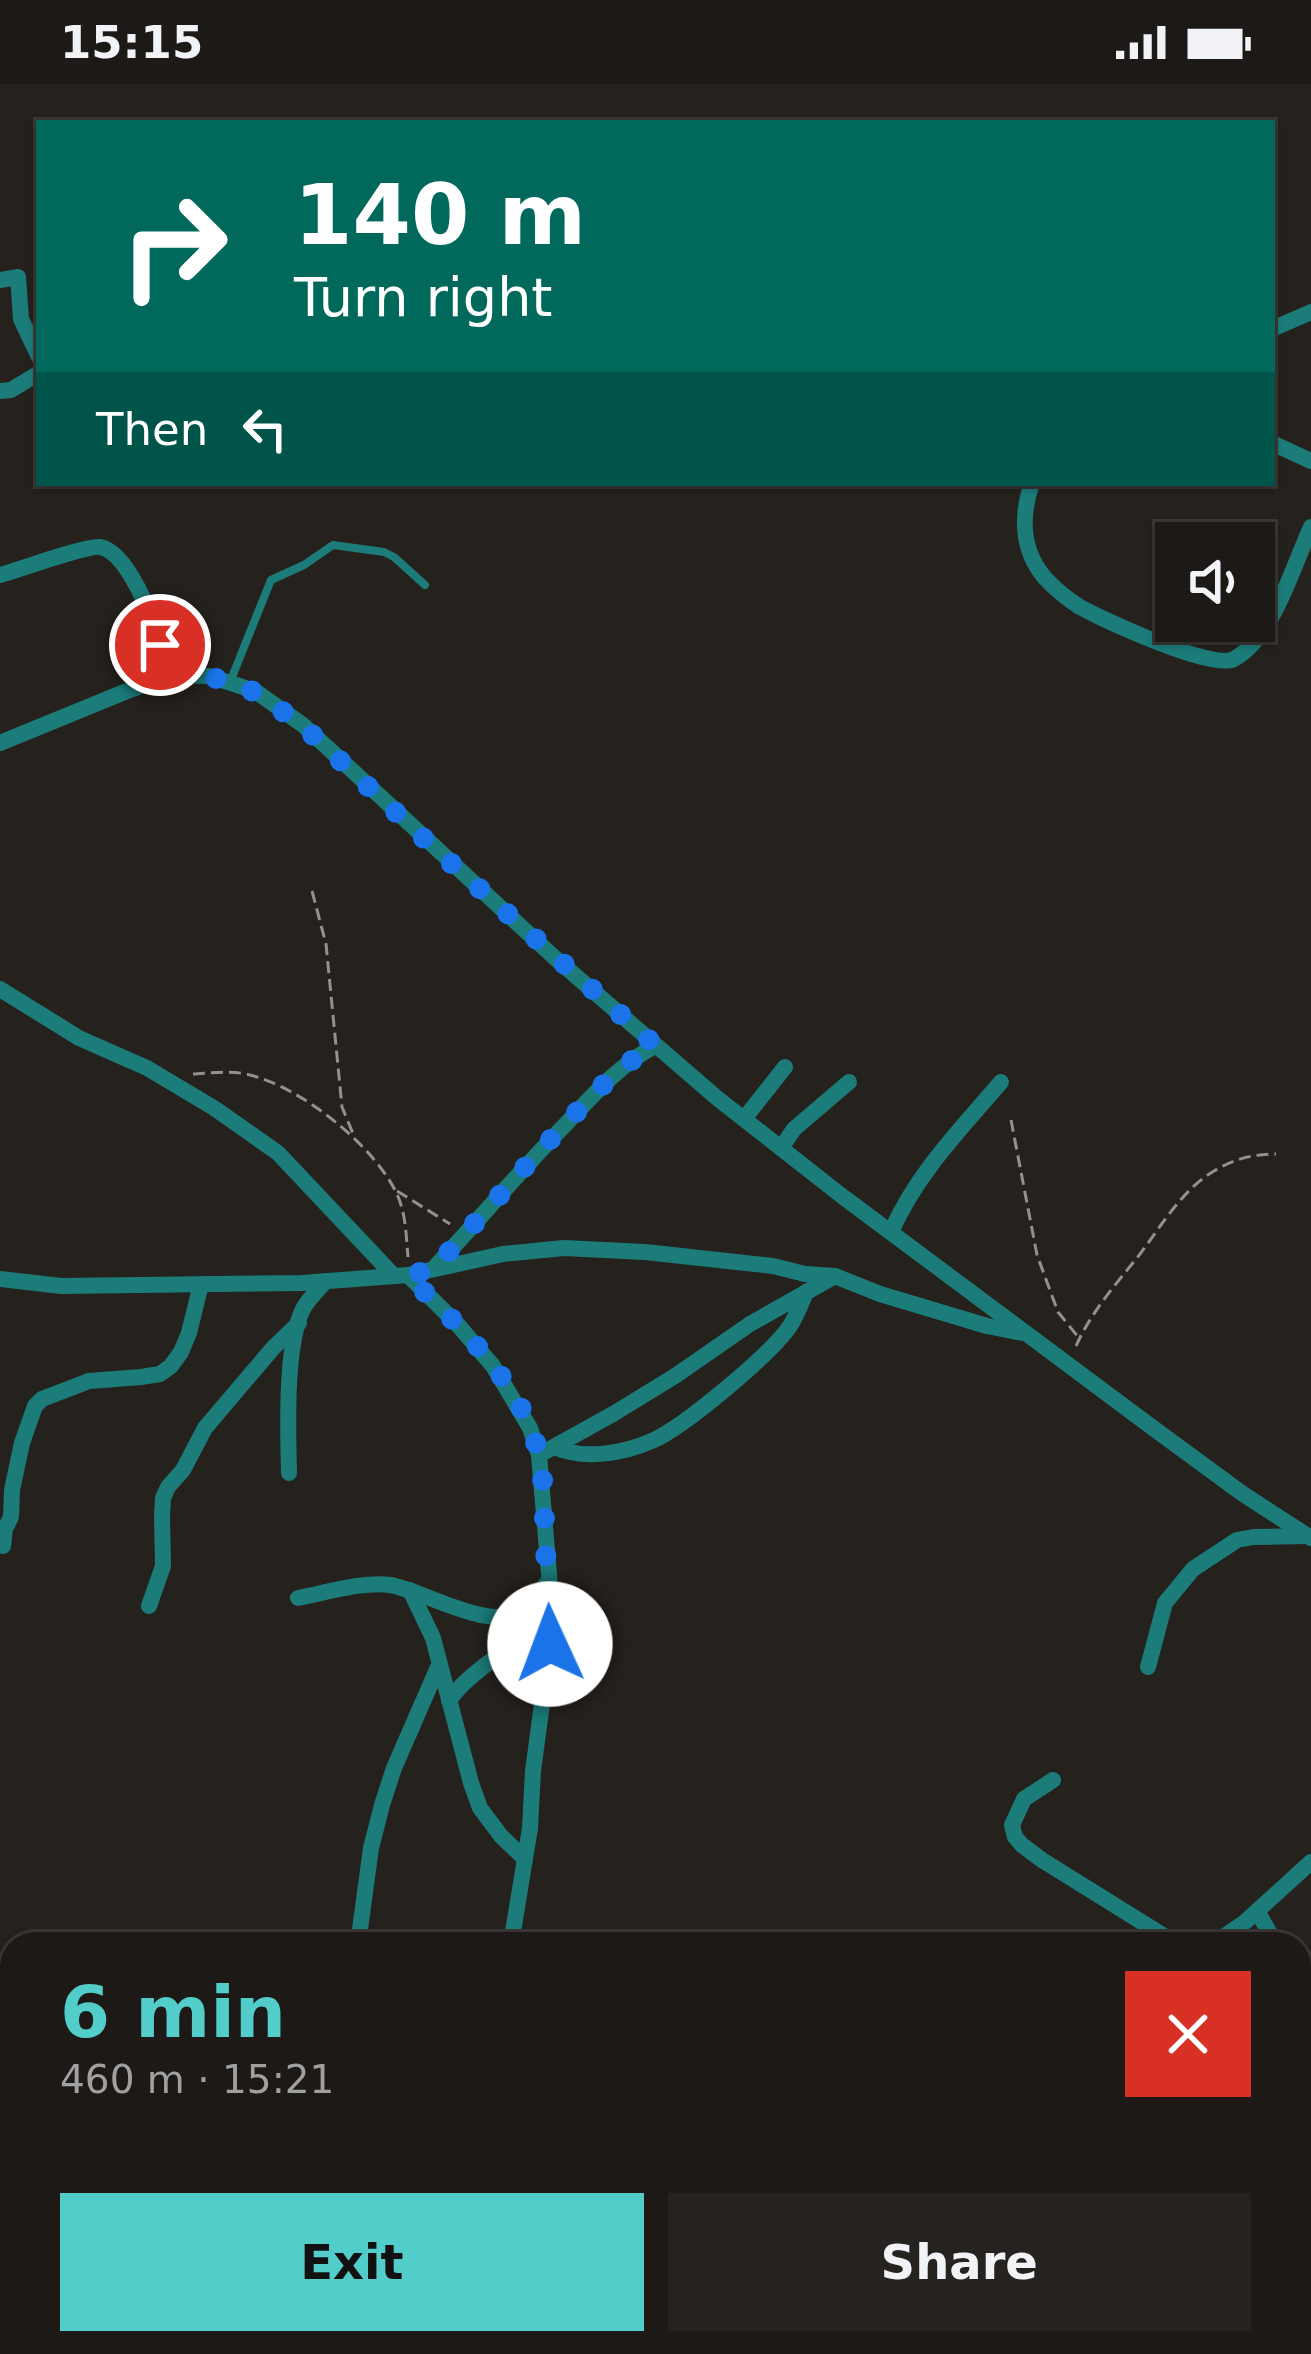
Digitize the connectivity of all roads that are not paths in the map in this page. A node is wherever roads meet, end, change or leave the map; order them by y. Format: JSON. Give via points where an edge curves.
{"nodes":[{"id":1,"x":0,"y":280,"type":"edge"},
{"id":2,"x":1311,"y":312,"type":"edge"},
{"id":3,"x":1275,"y":328,"type":"edge"},
{"id":4,"x":36,"y":351,"type":"edge"},
{"id":5,"x":36,"y":375,"type":"edge"},
{"id":6,"x":0,"y":391,"type":"edge"},
{"id":7,"x":1275,"y":444,"type":"edge"},
{"id":8,"x":1311,"y":460,"type":"edge"},
{"id":9,"x":1031,"y":486,"type":"edge"},
{"id":10,"x":1311,"y":526,"type":"edge"},
{"id":11,"x":0,"y":575,"type":"edge"},
{"id":12,"x":425,"y":585,"type":"dead end"},
{"id":13,"x":174,"y":675,"type":"junction"},
{"id":14,"x":230,"y":683,"type":"junction"},
{"id":15,"x":0,"y":743,"type":"edge"},
{"id":16,"x":0,"y":989,"type":"edge"},
{"id":17,"x":656,"y":1046,"type":"junction"},
{"id":18,"x":784,"y":1067,"type":"dead end"},
{"id":19,"x":849,"y":1082,"type":"dead end"},
{"id":20,"x":1001,"y":1082,"type":"dead end"},
{"id":21,"x":744,"y":1119,"type":"junction"},
{"id":22,"x":781,"y":1148,"type":"junction"},
{"id":23,"x":891,"y":1232,"type":"junction"},
{"id":24,"x":432,"y":1270,"type":"junction"},
{"id":25,"x":404,"y":1275,"type":"junction"},
{"id":26,"x":835,"y":1276,"type":"junction"},
{"id":27,"x":0,"y":1279,"type":"edge"},
{"id":28,"x":326,"y":1281,"type":"junction"},
{"id":29,"x":201,"y":1284,"type":"junction"},
{"id":30,"x":806,"y":1292,"type":"junction"},
{"id":31,"x":299,"y":1323,"type":"junction"},
{"id":32,"x":1028,"y":1334,"type":"junction"},
{"id":33,"x":546,"y":1451,"type":"junction"},
{"id":34,"x":289,"y":1473,"type":"dead end"},
{"id":35,"x":1310,"y":1537,"type":"edge"},
{"id":36,"x":3,"y":1546,"type":"dead end"},
{"id":37,"x":548,"y":1582,"type":"junction"},
{"id":38,"x":410,"y":1590,"type":"junction"},
{"id":39,"x":298,"y":1598,"type":"dead end"},
{"id":40,"x":531,"y":1601,"type":"junction"},
{"id":41,"x":149,"y":1606,"type":"dead end"},
{"id":42,"x":440,"y":1664,"type":"junction"},
{"id":43,"x":1148,"y":1667,"type":"dead end"},
{"id":44,"x":449,"y":1701,"type":"junction"},
{"id":45,"x":1053,"y":1780,"type":"dead end"},
{"id":46,"x":525,"y":1859,"type":"junction"},
{"id":47,"x":1311,"y":1862,"type":"edge"},
{"id":48,"x":1257,"y":1911,"type":"junction"},
{"id":49,"x":360,"y":1932,"type":"edge"},
{"id":50,"x":513,"y":1932,"type":"edge"},
{"id":51,"x":1159,"y":1932,"type":"edge"},
{"id":52,"x":1240,"y":1932,"type":"edge"},
{"id":53,"x":1269,"y":1932,"type":"edge"}],
"edges":[{"from":1,"to":4,"type":"street","via":[[19,277],[21,319]]},
{"from":2,"to":3,"type":"street"},
{"from":5,"to":6,"type":"street"},
{"from":7,"to":8,"type":"street"},
{"from":9,"to":10,"type":"street","via":[[1024,534],[1043,576],[1078,606],[1215,662],[1232,661],[1260,638]]},
{"from":11,"to":13,"type":"street","via":[[108,550],[129,571]]},
{"from":12,"to":14,"type":"lane","via":[[394,557],[333,544],[271,580]]},
{"from":13,"to":14,"type":"street"},
{"from":13,"to":15,"type":"street"},
{"from":14,"to":17,"type":"street","via":[[302,725]]},
{"from":16,"to":25,"type":"street","via":[[161,1076],[278,1153]]},
{"from":17,"to":21,"type":"street"},
{"from":17,"to":24,"type":"street","via":[[614,1073]]},
{"from":18,"to":21,"type":"street"},
{"from":19,"to":22,"type":"street"},
{"from":20,"to":23,"type":"street","via":[[925,1172]]},
{"from":21,"to":22,"type":"street"},
{"from":22,"to":23,"type":"street"},
{"from":23,"to":32,"type":"street"},
{"from":24,"to":25,"type":"street"},
{"from":24,"to":26,"type":"street","via":[[564,1248]]},
{"from":25,"to":28,"type":"street"},
{"from":25,"to":33,"type":"street","via":[[493,1366]]},
{"from":26,"to":30,"type":"street"},
{"from":26,"to":32,"type":"street"},
{"from":27,"to":29,"type":"street"},
{"from":28,"to":29,"type":"street"},
{"from":28,"to":31,"type":"street"},
{"from":29,"to":36,"type":"street","via":[[171,1366],[89,1381],[35,1406]]},
{"from":30,"to":33,"type":"street"},
{"from":30,"to":33,"type":"street","via":[[782,1335],[651,1442],[608,1453]]},
{"from":31,"to":34,"type":"street"},
{"from":31,"to":41,"type":"street","via":[[205,1428],[168,1487],[163,1566]]},
{"from":32,"to":35,"type":"street"},
{"from":33,"to":37,"type":"street"},
{"from":35,"to":43,"type":"street","via":[[1237,1540],[1193,1569],[1165,1603]]},
{"from":37,"to":40,"type":"street"},
{"from":37,"to":46,"type":"street","via":[[550,1644]]},
{"from":38,"to":39,"type":"street","via":[[380,1584]]},
{"from":38,"to":40,"type":"street","via":[[499,1617]]},
{"from":38,"to":42,"type":"street"},
{"from":40,"to":44,"type":"street","via":[[522,1633]]},
{"from":42,"to":44,"type":"street"},
{"from":42,"to":49,"type":"street","via":[[382,1805]]},
{"from":44,"to":46,"type":"street","via":[[481,1808]]},
{"from":45,"to":51,"type":"street","via":[[1024,1799],[1015,1837]]},
{"from":46,"to":50,"type":"street"},
{"from":47,"to":48,"type":"street"},
{"from":48,"to":52,"type":"street"},
{"from":48,"to":53,"type":"street"}]}
